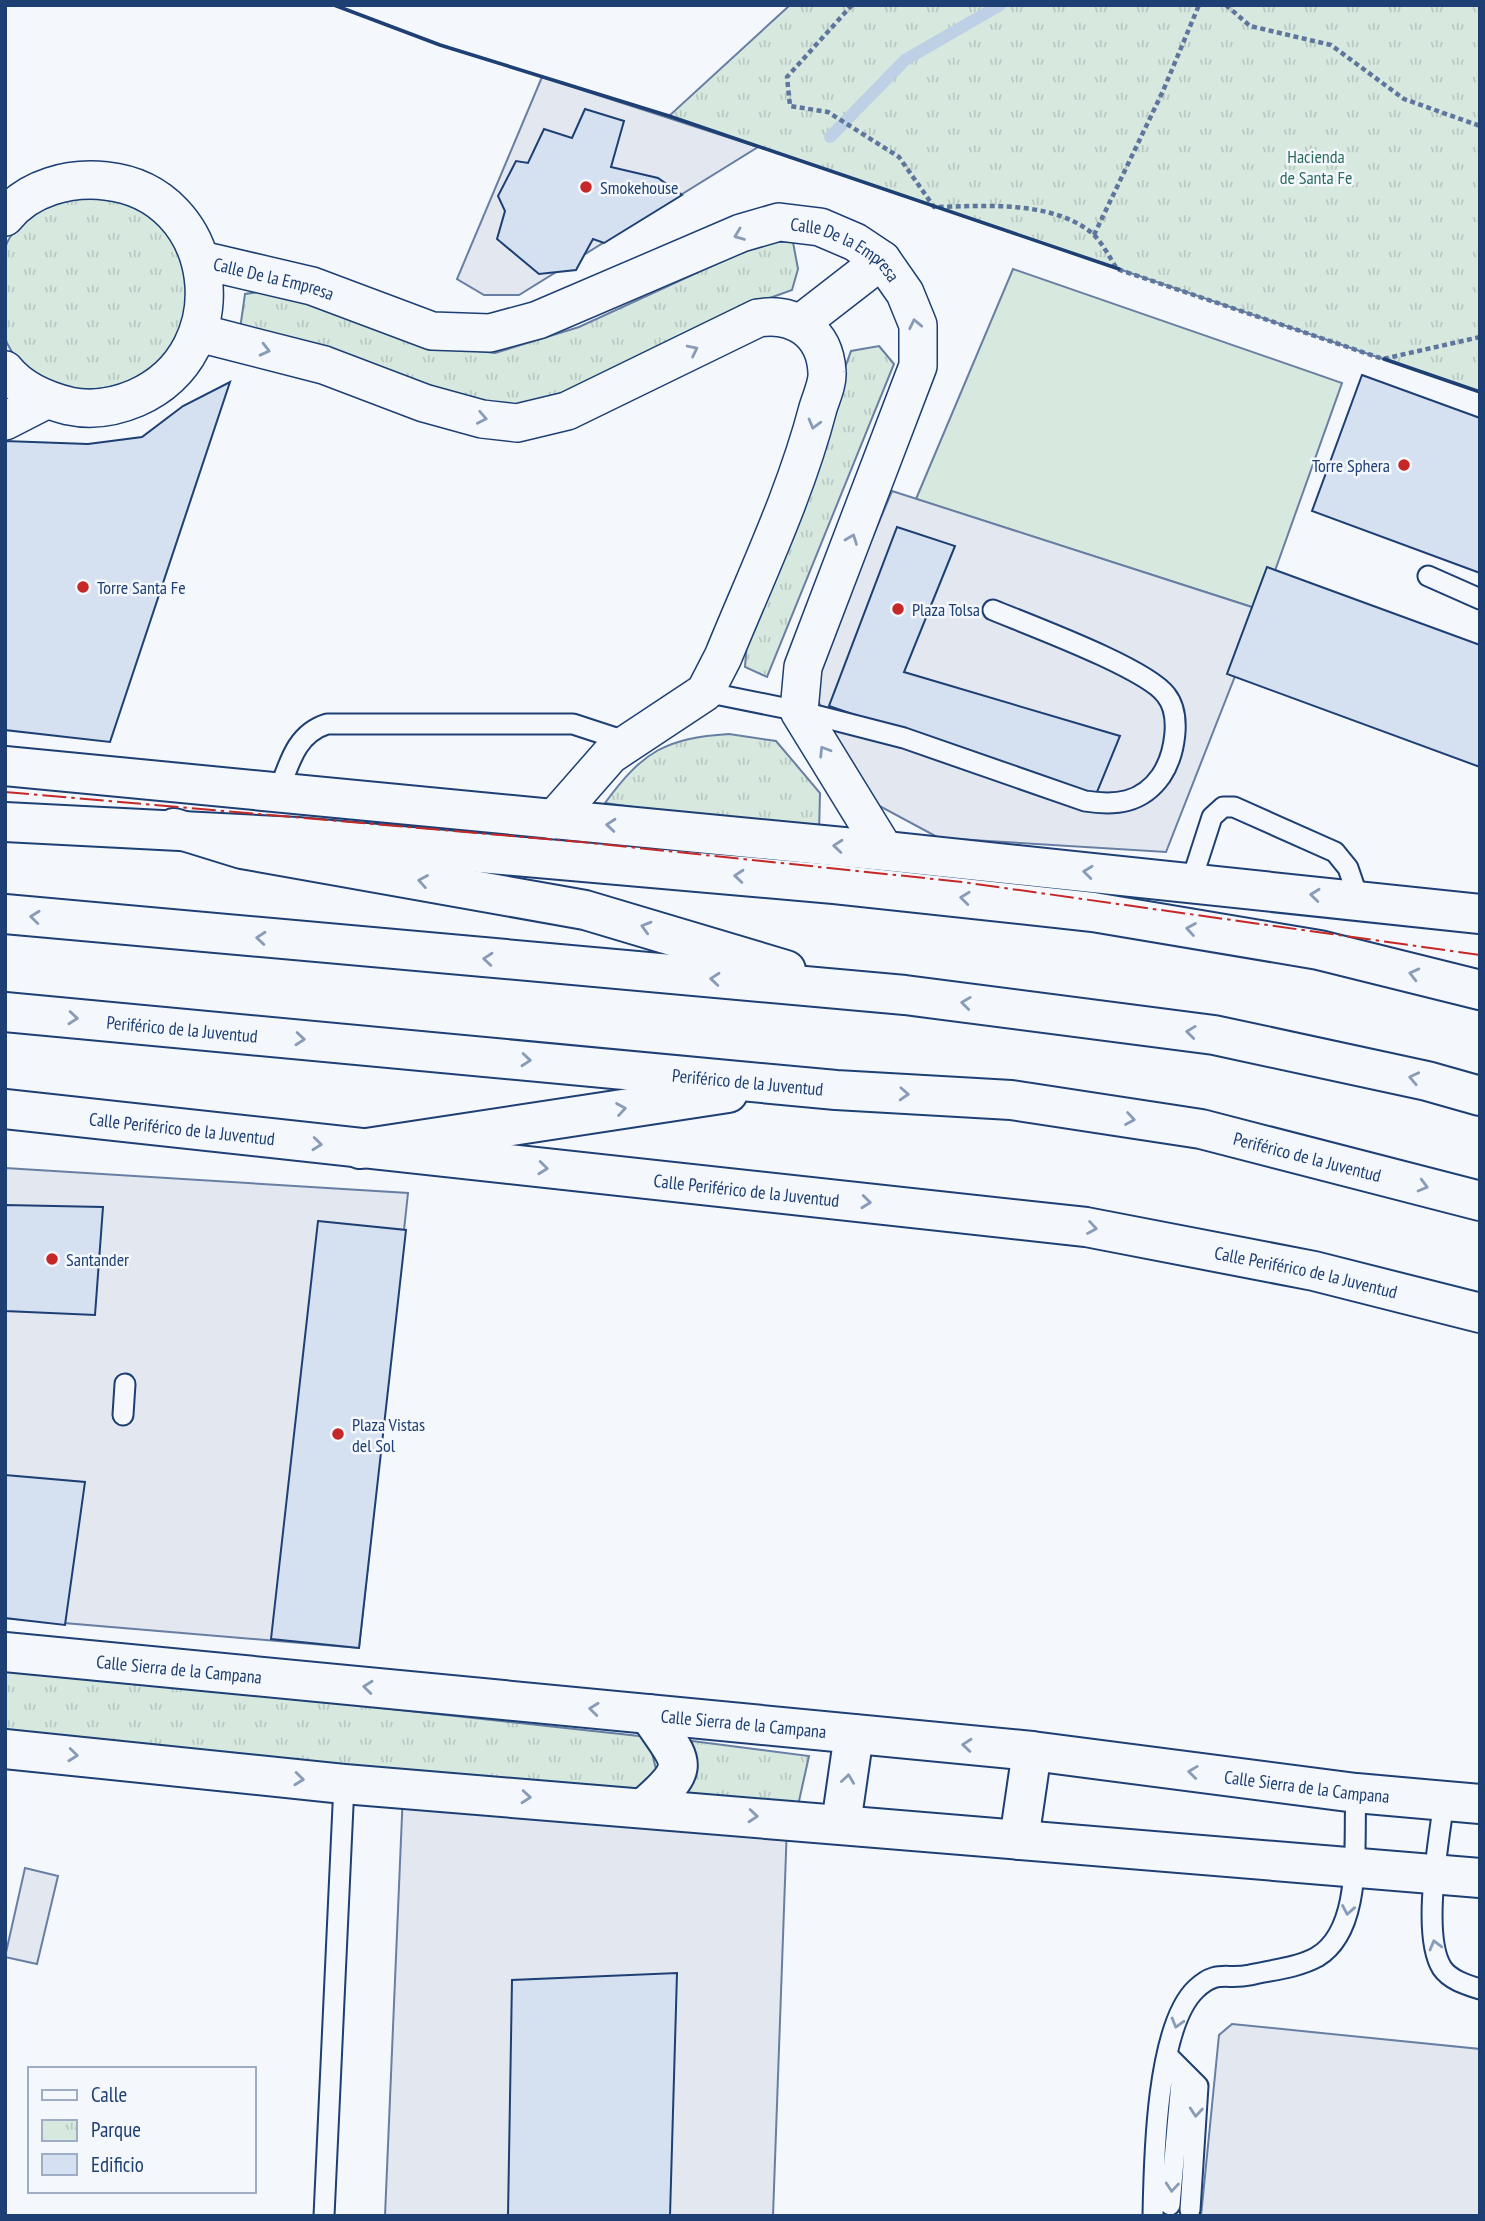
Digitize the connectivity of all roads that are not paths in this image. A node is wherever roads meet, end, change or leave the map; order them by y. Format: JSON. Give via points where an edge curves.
{"nodes":[{"id":1,"x":8,"y":210,"type":"edge"},
{"id":2,"x":201,"y":260,"type":"junction"},
{"id":3,"x":882,"y":260,"type":"junction"},
{"id":4,"x":802,"y":322,"type":"junction"},
{"id":5,"x":199,"y":333,"type":"junction"},
{"id":6,"x":5,"y":370,"type":"edge"},
{"id":7,"x":46,"y":400,"type":"junction"},
{"id":8,"x":5,"y":421,"type":"edge"},
{"id":9,"x":1428,"y":576,"type":"dead end"},
{"id":10,"x":1480,"y":598,"type":"edge"},
{"id":11,"x":993,"y":610,"type":"dead end"},
{"id":12,"x":705,"y":692,"type":"junction"},
{"id":13,"x":800,"y":711,"type":"junction"},
{"id":14,"x":628,"y":742,"type":"junction"},
{"id":15,"x":5,"y":766,"type":"edge"},
{"id":16,"x":278,"y":793,"type":"junction"},
{"id":17,"x":553,"y":820,"type":"junction"},
{"id":18,"x":5,"y":822,"type":"edge"},
{"id":19,"x":174,"y":828,"type":"junction"},
{"id":20,"x":886,"y":850,"type":"junction"},
{"id":21,"x":1191,"y":882,"type":"junction"},
{"id":22,"x":1359,"y":900,"type":"junction"},
{"id":23,"x":1478,"y":906,"type":"edge"},
{"id":24,"x":5,"y":914,"type":"edge"},
{"id":25,"x":1480,"y":990,"type":"edge"},
{"id":26,"x":851,"y":991,"type":"junction"},
{"id":27,"x":5,"y":1012,"type":"edge"},
{"id":28,"x":788,"y":1084,"type":"junction"},
{"id":29,"x":1480,"y":1096,"type":"edge"},
{"id":30,"x":5,"y":1108,"type":"edge"},
{"id":31,"x":360,"y":1149,"type":"junction"},
{"id":32,"x":1480,"y":1201,"type":"edge"},
{"id":33,"x":1480,"y":1313,"type":"edge"},
{"id":34,"x":125,"y":1384,"type":"dead end"},
{"id":35,"x":123,"y":1415,"type":"dead end"},
{"id":36,"x":5,"y":1652,"type":"edge"},
{"id":37,"x":649,"y":1714,"type":"junction"},
{"id":38,"x":855,"y":1734,"type":"junction"},
{"id":39,"x":5,"y":1749,"type":"edge"},
{"id":40,"x":1032,"y":1751,"type":"junction"},
{"id":41,"x":344,"y":1784,"type":"junction"},
{"id":42,"x":1356,"y":1793,"type":"junction"},
{"id":43,"x":1462,"y":1802,"type":"edge"},
{"id":44,"x":645,"y":1807,"type":"junction"},
{"id":45,"x":841,"y":1824,"type":"junction"},
{"id":46,"x":1019,"y":1840,"type":"junction"},
{"id":47,"x":1352,"y":1869,"type":"junction"},
{"id":48,"x":1435,"y":1875,"type":"junction"},
{"id":49,"x":1480,"y":1878,"type":"edge"},
{"id":50,"x":1480,"y":1989,"type":"edge"},
{"id":51,"x":1168,"y":2056,"type":"junction"},
{"id":52,"x":1182,"y":2071,"type":"junction"},
{"id":53,"x":1159,"y":2208,"type":"edge"},
{"id":54,"x":1190,"y":2210,"type":"dead end"},
{"id":55,"x":324,"y":2216,"type":"edge"}],
"edges":[{"from":1,"to":2,"type":"street","via":[[45,187],[83,178],[121,182],[166,207],[184,225]]},
{"from":3,"to":2,"type":"street","name":"Calle De la Empresa","one_way":true,"via":[[820,227],[779,222],[741,233],[538,320],[490,333],[432,331],[312,286]]},
{"from":2,"to":5,"type":"street","via":[[206,297]]},
{"from":3,"to":4,"type":"street"},
{"from":13,"to":3,"type":"street","name":"Calle De la Empresa","one_way":true,"via":[[803,667],[918,366],[918,325],[905,293]]},
{"from":5,"to":4,"type":"street","one_way":true,"via":[[324,365],[424,403],[517,423],[567,411],[758,318],[778,315]]},
{"from":4,"to":12,"type":"street","one_way":true,"via":[[818,344],[827,372],[812,433]]},
{"from":5,"to":7,"type":"street","via":[[180,365],[153,391],[119,405],[94,408]]},
{"from":6,"to":7,"type":"street"},
{"from":7,"to":8,"type":"street"},
{"from":9,"to":10,"type":"lane"},
{"from":11,"to":13,"type":"lane","via":[[1099,655],[1157,685],[1167,696],[1176,718],[1167,767],[1142,797],[1106,804],[1085,801],[904,738]]},
{"from":12,"to":13,"type":"lane"},
{"from":12,"to":14,"type":"street"},
{"from":20,"to":13,"type":"street","one_way":true},
{"from":14,"to":16,"type":"lane","via":[[573,724],[327,724],[299,743]]},
{"from":14,"to":17,"type":"street","via":[[610,755]]},
{"from":15,"to":16,"type":"main road"},
{"from":16,"to":17,"type":"main road"},
{"from":20,"to":17,"type":"main road","one_way":true},
{"from":18,"to":19,"type":"main road"},
{"from":25,"to":19,"type":"main road","one_way":true,"via":[[1320,950],[1093,912],[834,884]]},
{"from":26,"to":19,"type":"main road","one_way":true,"via":[[585,910],[242,849]]},
{"from":21,"to":20,"type":"main road","one_way":true},
{"from":22,"to":21,"type":"main road","one_way":true},
{"from":21,"to":22,"type":"lane","via":[[1212,817],[1223,807],[1234,807],[1335,852],[1348,868]]},
{"from":22,"to":23,"type":"main road"},
{"from":26,"to":24,"type":"main road","one_way":true},
{"from":29,"to":26,"type":"main road","one_way":true,"via":[[1214,1035]]},
{"from":27,"to":28,"type":"main road","name":"Periférico de la Juventud","one_way":true},
{"from":31,"to":28,"type":"main road","one_way":true},
{"from":28,"to":32,"type":"main road","name":"Periférico de la Juventud","one_way":true,"via":[[1011,1100],[1201,1129]]},
{"from":30,"to":31,"type":"main road","name":"Calle Periférico de la Juventud","one_way":true},
{"from":31,"to":33,"type":"main road","name":"Calle Periférico de la Juventud","one_way":true,"via":[[1086,1227],[1314,1271]]},
{"from":34,"to":35,"type":"lane"},
{"from":37,"to":36,"type":"main road","name":"Calle Sierra de la Campana","one_way":true},
{"from":37,"to":38,"type":"main road","name":"Calle Sierra de la Campana"},
{"from":37,"to":44,"type":"main road","via":[[679,1766],[674,1781]]},
{"from":40,"to":38,"type":"main road","name":"Calle Sierra de la Campana","one_way":true},
{"from":45,"to":38,"type":"main road","one_way":true},
{"from":39,"to":41,"type":"main road","one_way":true},
{"from":42,"to":40,"type":"main road","name":"Calle Sierra de la Campana","one_way":true},
{"from":40,"to":46,"type":"main road"},
{"from":41,"to":44,"type":"main road","one_way":true},
{"from":41,"to":55,"type":"lane"},
{"from":42,"to":43,"type":"main road","name":"Calle Sierra de la Campana"},
{"from":42,"to":47,"type":"lane"},
{"from":43,"to":48,"type":"lane"},
{"from":44,"to":45,"type":"main road","one_way":true},
{"from":45,"to":46,"type":"main road"},
{"from":46,"to":47,"type":"main road"},
{"from":47,"to":48,"type":"main road"},
{"from":47,"to":51,"type":"lane","one_way":true,"via":[[1349,1916],[1336,1941],[1300,1964],[1241,1977],[1217,1975],[1197,1988],[1183,2004]]},
{"from":48,"to":49,"type":"main road"},
{"from":50,"to":48,"type":"lane","one_way":true,"via":[[1459,1982],[1443,1969],[1432,1938]]},
{"from":51,"to":52,"type":"lane"},
{"from":51,"to":53,"type":"lane","via":[[1160,2084]]},
{"from":52,"to":53,"type":"lane","one_way":true},
{"from":52,"to":54,"type":"lane","one_way":true,"via":[[1198,2086]]}]}
